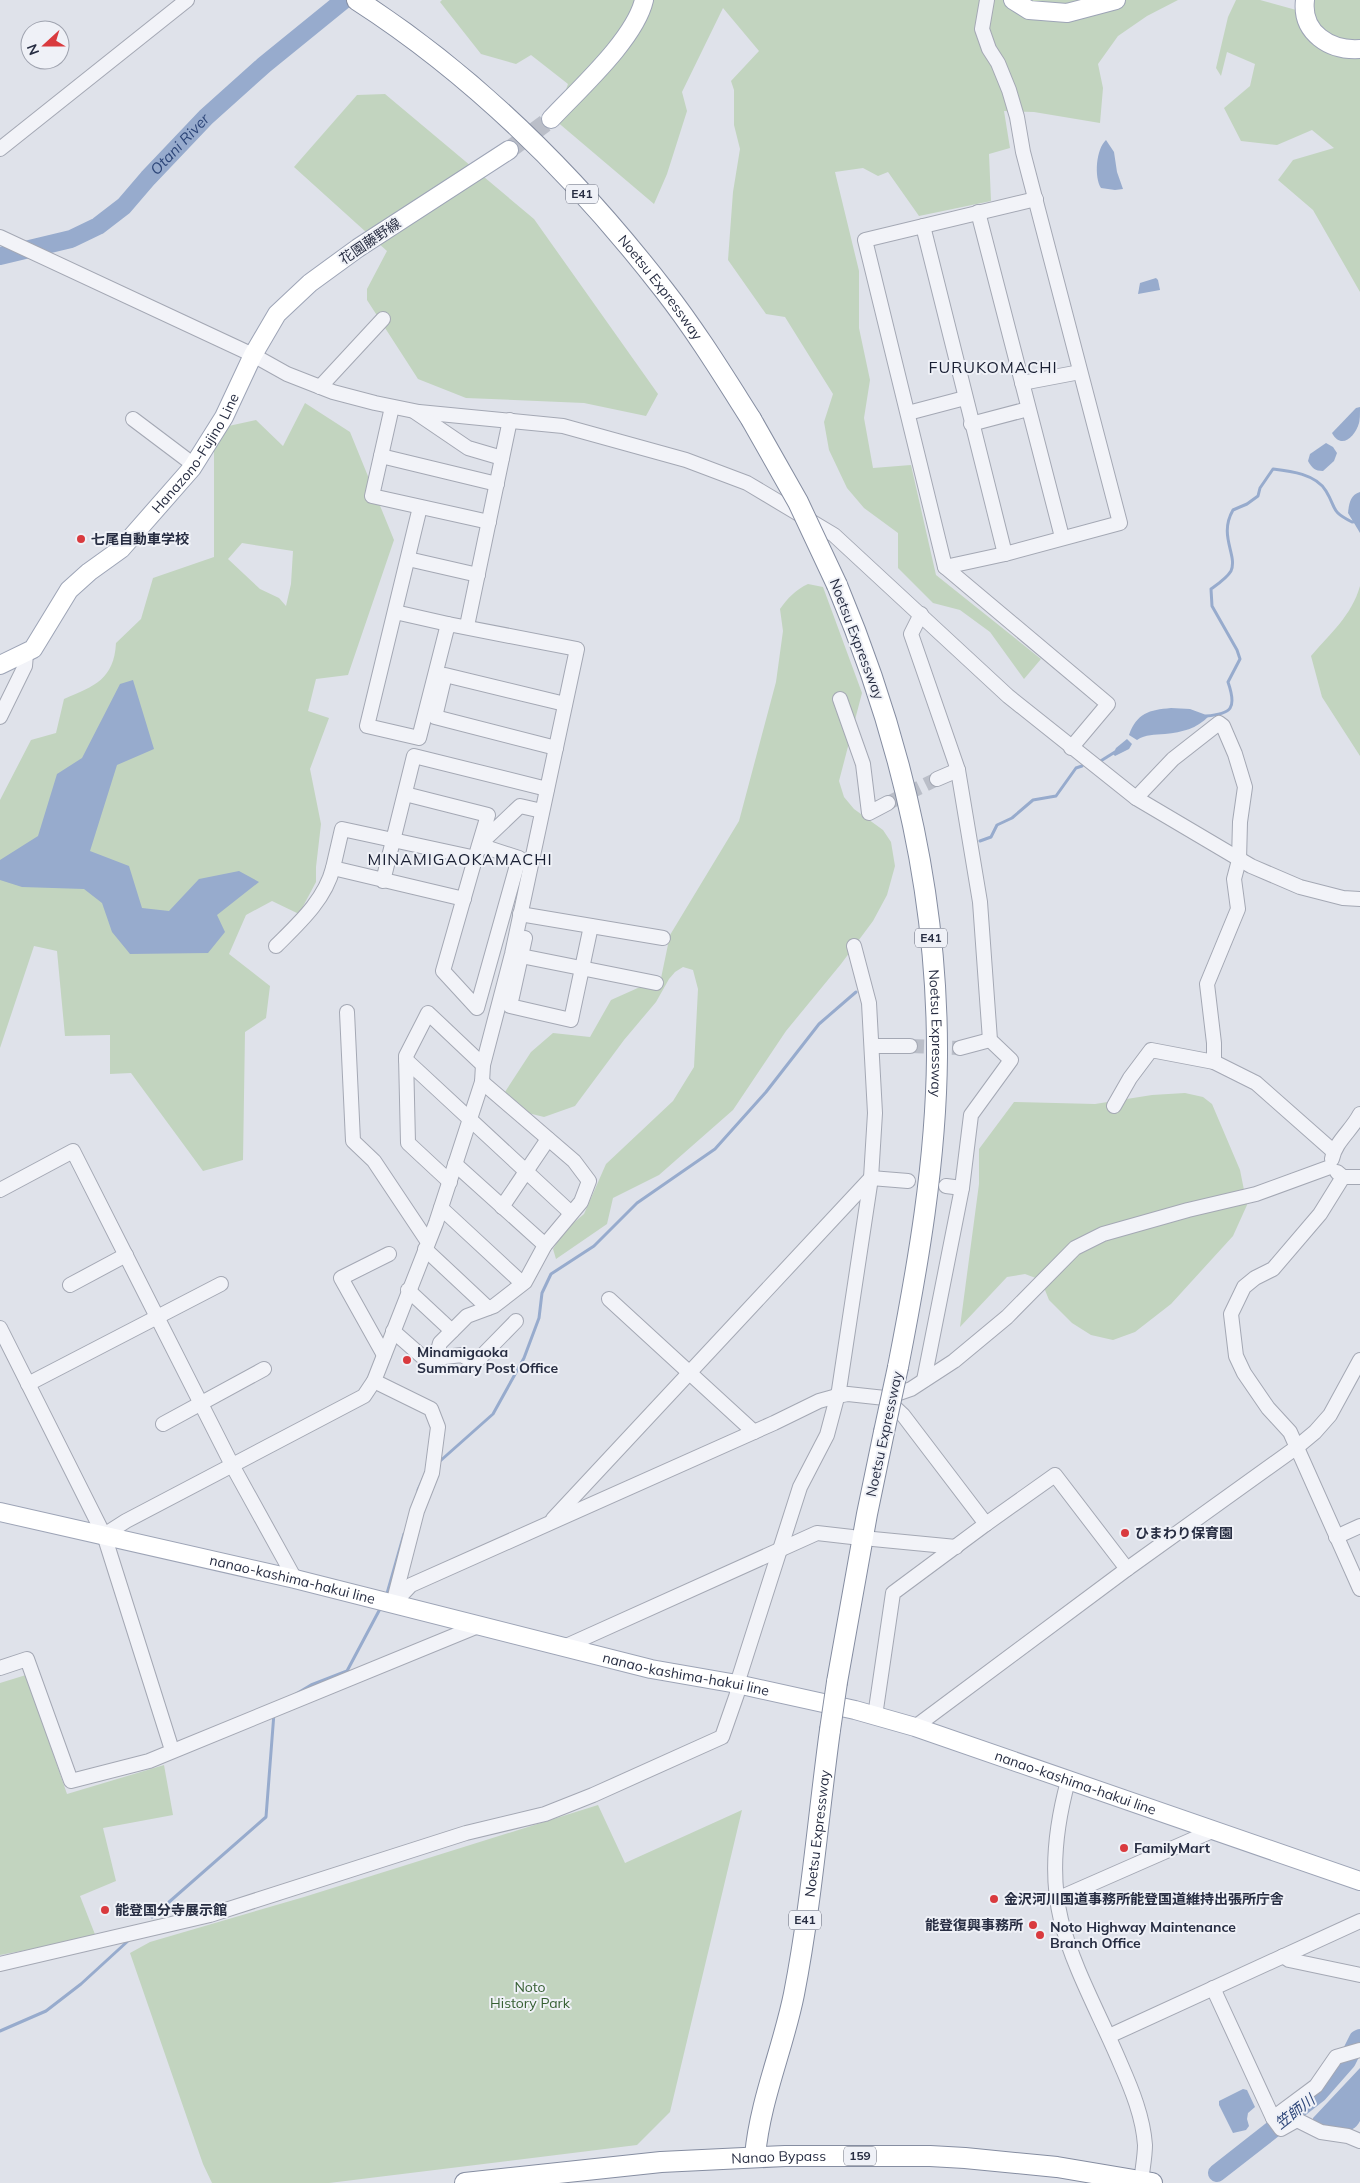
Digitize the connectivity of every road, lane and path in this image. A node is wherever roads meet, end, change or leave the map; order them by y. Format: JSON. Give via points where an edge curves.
{"nodes":[{"id":1,"x":187,"y":0,"type":"edge"},
{"id":2,"x":644,"y":0,"type":"edge"},
{"id":3,"x":987,"y":0,"type":"edge"},
{"id":4,"x":1013,"y":0,"type":"edge"},
{"id":5,"x":1116,"y":0,"type":"edge"},
{"id":6,"x":1305,"y":0,"type":"edge"},
{"id":7,"x":363,"y":4,"type":"edge"},
{"id":8,"x":1360,"y":49,"type":"edge"},
{"id":9,"x":551,"y":119,"type":"tunnel mouth"},
{"id":10,"x":0,"y":148,"type":"edge"},
{"id":11,"x":509,"y":150,"type":"tunnel mouth"},
{"id":12,"x":1036,"y":199,"type":"junction"},
{"id":13,"x":978,"y":212,"type":"junction"},
{"id":14,"x":923,"y":226,"type":"junction"},
{"id":15,"x":2,"y":237,"type":"edge"},
{"id":16,"x":384,"y":319,"type":"dead end"},
{"id":17,"x":253,"y":355,"type":"junction"},
{"id":18,"x":1080,"y":372,"type":"junction"},
{"id":19,"x":1022,"y":383,"type":"junction"},
{"id":20,"x":320,"y":387,"type":"junction"},
{"id":21,"x":965,"y":398,"type":"junction"},
{"id":22,"x":392,"y":407,"type":"junction"},
{"id":23,"x":1028,"y":409,"type":"junction"},
{"id":24,"x":414,"y":411,"type":"junction"},
{"id":25,"x":908,"y":413,"type":"junction"},
{"id":26,"x":133,"y":420,"type":"dead end"},
{"id":27,"x":510,"y":420,"type":"junction"},
{"id":28,"x":971,"y":424,"type":"junction"},
{"id":29,"x":381,"y":456,"type":"junction"},
{"id":30,"x":502,"y":458,"type":"junction"},
{"id":31,"x":194,"y":465,"type":"junction"},
{"id":32,"x":497,"y":484,"type":"junction"},
{"id":33,"x":420,"y":507,"type":"junction"},
{"id":34,"x":489,"y":522,"type":"junction"},
{"id":35,"x":1062,"y":538,"type":"junction"},
{"id":36,"x":1005,"y":554,"type":"junction"},
{"id":37,"x":408,"y":559,"type":"junction"},
{"id":38,"x":945,"y":567,"type":"junction"},
{"id":39,"x":478,"y":575,"type":"junction"},
{"id":40,"x":395,"y":612,"type":"junction"},
{"id":41,"x":921,"y":614,"type":"junction"},
{"id":42,"x":448,"y":624,"type":"junction"},
{"id":43,"x":467,"y":626,"type":"junction"},
{"id":44,"x":26,"y":654,"type":"junction"},
{"id":45,"x":0,"y":665,"type":"edge"},
{"id":46,"x":840,"y":699,"type":"dead end"},
{"id":47,"x":565,"y":704,"type":"junction"},
{"id":48,"x":0,"y":717,"type":"edge"},
{"id":49,"x":556,"y":748,"type":"junction"},
{"id":50,"x":1071,"y":748,"type":"junction"},
{"id":51,"x":958,"y":770,"type":"junction"},
{"id":52,"x":937,"y":779,"type":"tunnel mouth"},
{"id":53,"x":547,"y":789,"type":"junction"},
{"id":54,"x":405,"y":794,"type":"junction"},
{"id":55,"x":1136,"y":798,"type":"junction"},
{"id":56,"x":888,"y":803,"type":"tunnel mouth"},
{"id":57,"x":542,"y":811,"type":"junction"},
{"id":58,"x":488,"y":815,"type":"junction"},
{"id":59,"x":506,"y":819,"type":"junction"},
{"id":60,"x":393,"y":839,"type":"junction"},
{"id":61,"x":478,"y":852,"type":"junction"},
{"id":62,"x":1239,"y":860,"type":"junction"},
{"id":63,"x":333,"y":868,"type":"junction"},
{"id":64,"x":382,"y":880,"type":"junction"},
{"id":65,"x":464,"y":899,"type":"junction"},
{"id":66,"x":1360,"y":899,"type":"edge"},
{"id":67,"x":525,"y":915,"type":"junction"},
{"id":68,"x":591,"y":926,"type":"junction"},
{"id":69,"x":663,"y":938,"type":"dead end"},
{"id":70,"x":276,"y":946,"type":"dead end"},
{"id":71,"x":854,"y":946,"type":"dead end"},
{"id":72,"x":521,"y":956,"type":"junction"},
{"id":73,"x":582,"y":968,"type":"junction"},
{"id":74,"x":656,"y":983,"type":"dead end"},
{"id":75,"x":347,"y":1012,"type":"dead end"},
{"id":76,"x":990,"y":1040,"type":"junction"},
{"id":77,"x":872,"y":1046,"type":"junction"},
{"id":78,"x":910,"y":1046,"type":"tunnel mouth"},
{"id":79,"x":960,"y":1048,"type":"tunnel mouth"},
{"id":80,"x":406,"y":1060,"type":"junction"},
{"id":81,"x":1214,"y":1062,"type":"junction"},
{"id":82,"x":483,"y":1065,"type":"junction"},
{"id":83,"x":482,"y":1082,"type":"junction"},
{"id":84,"x":1114,"y":1106,"type":"dead end"},
{"id":85,"x":1360,"y":1114,"type":"edge"},
{"id":86,"x":470,"y":1118,"type":"junction"},
{"id":87,"x":548,"y":1139,"type":"junction"},
{"id":88,"x":1333,"y":1151,"type":"junction"},
{"id":89,"x":456,"y":1164,"type":"junction"},
{"id":90,"x":1330,"y":1167,"type":"junction"},
{"id":91,"x":526,"y":1170,"type":"junction"},
{"id":92,"x":1343,"y":1177,"type":"junction"},
{"id":93,"x":1360,"y":1177,"type":"edge"},
{"id":94,"x":870,"y":1178,"type":"junction"},
{"id":95,"x":908,"y":1181,"type":"dead end"},
{"id":96,"x":450,"y":1182,"type":"junction"},
{"id":97,"x":946,"y":1186,"type":"dead end"},
{"id":98,"x":962,"y":1188,"type":"junction"},
{"id":99,"x":0,"y":1190,"type":"edge"},
{"id":100,"x":502,"y":1207,"type":"junction"},
{"id":101,"x":441,"y":1208,"type":"junction"},
{"id":102,"x":571,"y":1214,"type":"junction"},
{"id":103,"x":426,"y":1245,"type":"junction"},
{"id":104,"x":545,"y":1245,"type":"junction"},
{"id":105,"x":389,"y":1254,"type":"dead end"},
{"id":106,"x":126,"y":1255,"type":"junction"},
{"id":107,"x":220,"y":1284,"type":"dead end"},
{"id":108,"x":522,"y":1284,"type":"junction"},
{"id":109,"x":70,"y":1285,"type":"dead end"},
{"id":110,"x":408,"y":1290,"type":"junction"},
{"id":111,"x":609,"y":1298,"type":"dead end"},
{"id":112,"x":488,"y":1308,"type":"junction"},
{"id":113,"x":157,"y":1317,"type":"junction"},
{"id":114,"x":516,"y":1321,"type":"dead end"},
{"id":115,"x":0,"y":1328,"type":"edge"},
{"id":116,"x":393,"y":1331,"type":"junction"},
{"id":117,"x":452,"y":1331,"type":"junction"},
{"id":118,"x":384,"y":1355,"type":"junction"},
{"id":119,"x":436,"y":1358,"type":"junction"},
{"id":120,"x":1360,"y":1360,"type":"edge"},
{"id":121,"x":264,"y":1369,"type":"dead end"},
{"id":122,"x":688,"y":1374,"type":"junction"},
{"id":123,"x":924,"y":1380,"type":"junction"},
{"id":124,"x":374,"y":1381,"type":"junction"},
{"id":125,"x":28,"y":1384,"type":"junction"},
{"id":126,"x":837,"y":1396,"type":"junction"},
{"id":127,"x":885,"y":1398,"type":"junction"},
{"id":128,"x":201,"y":1403,"type":"junction"},
{"id":129,"x":163,"y":1424,"type":"dead end"},
{"id":130,"x":754,"y":1432,"type":"junction"},
{"id":131,"x":1297,"y":1448,"type":"junction"},
{"id":132,"x":232,"y":1464,"type":"junction"},
{"id":133,"x":0,"y":1512,"type":"edge"},
{"id":134,"x":549,"y":1524,"type":"junction"},
{"id":135,"x":986,"y":1524,"type":"junction"},
{"id":136,"x":1360,"y":1526,"type":"edge"},
{"id":137,"x":104,"y":1536,"type":"junction"},
{"id":138,"x":852,"y":1537,"type":"dead end"},
{"id":139,"x":1336,"y":1537,"type":"junction"},
{"id":140,"x":873,"y":1538,"type":"dead end"},
{"id":141,"x":956,"y":1547,"type":"junction"},
{"id":142,"x":780,"y":1549,"type":"junction"},
{"id":143,"x":1127,"y":1569,"type":"junction"},
{"id":144,"x":295,"y":1579,"type":"junction"},
{"id":145,"x":1360,"y":1589,"type":"edge"},
{"id":146,"x":387,"y":1603,"type":"junction"},
{"id":147,"x":478,"y":1626,"type":"junction"},
{"id":148,"x":564,"y":1647,"type":"junction"},
{"id":149,"x":0,"y":1668,"type":"edge"},
{"id":150,"x":737,"y":1684,"type":"junction"},
{"id":151,"x":875,"y":1716,"type":"junction"},
{"id":152,"x":914,"y":1727,"type":"junction"},
{"id":153,"x":172,"y":1750,"type":"junction"},
{"id":154,"x":1068,"y":1781,"type":"junction"},
{"id":155,"x":1212,"y":1831,"type":"junction"},
{"id":156,"x":1360,"y":1881,"type":"edge"},
{"id":157,"x":1057,"y":1899,"type":"junction"},
{"id":158,"x":1360,"y":1921,"type":"edge"},
{"id":159,"x":1283,"y":1956,"type":"junction"},
{"id":160,"x":0,"y":1964,"type":"edge"},
{"id":161,"x":1360,"y":1975,"type":"edge"},
{"id":162,"x":1213,"y":1988,"type":"junction"},
{"id":163,"x":1108,"y":2036,"type":"junction"},
{"id":164,"x":1353,"y":2053,"type":"edge"},
{"id":165,"x":1276,"y":2122,"type":"junction"},
{"id":166,"x":1360,"y":2141,"type":"edge"},
{"id":167,"x":755,"y":2156,"type":"junction"},
{"id":168,"x":1145,"y":2182,"type":"edge"},
{"id":169,"x":465,"y":2183,"type":"edge"}],
"edges":[{"from":1,"to":10,"type":"street"},
{"from":2,"to":9,"type":"main road","via":[[626,38]]},
{"from":3,"to":12,"type":"street","via":[[982,29],[1009,90]]},
{"from":4,"to":5,"type":"main road","via":[[1030,10],[1068,13]]},
{"from":6,"to":8,"type":"main road","via":[[1308,26],[1321,39],[1339,48]]},
{"from":7,"to":167,"type":"highway","name":"Noetsu Expressway","number":"E41","bridge":true,"via":[[466,81],[565,175],[665,291],[710,354],[798,502],[837,585],[873,677],[905,786],[925,893],[932,954],[937,1058],[930,1176],[922,1238],[837,1682],[795,1986],[784,2038],[760,2119]]},
{"from":11,"to":17,"type":"main road","name":"花園藤野線","via":[[310,283],[277,314]]},
{"from":12,"to":13,"type":"street"},
{"from":12,"to":18,"type":"street"},
{"from":13,"to":14,"type":"street"},
{"from":13,"to":19,"type":"street"},
{"from":14,"to":21,"type":"street"},
{"from":14,"to":25,"type":"street","via":[[865,240]]},
{"from":15,"to":17,"type":"street"},
{"from":16,"to":20,"type":"street"},
{"from":17,"to":20,"type":"street"},
{"from":17,"to":31,"type":"main road","name":"Hanazono-Fujino Line","via":[[224,417]]},
{"from":18,"to":19,"type":"street"},
{"from":18,"to":35,"type":"street","via":[[1120,523]]},
{"from":19,"to":23,"type":"street"},
{"from":20,"to":22,"type":"street"},
{"from":21,"to":25,"type":"street"},
{"from":21,"to":28,"type":"street"},
{"from":22,"to":24,"type":"street"},
{"from":22,"to":29,"type":"street"},
{"from":23,"to":28,"type":"street"},
{"from":23,"to":35,"type":"street"},
{"from":24,"to":27,"type":"street"},
{"from":24,"to":30,"type":"street","via":[[468,448]]},
{"from":25,"to":38,"type":"street"},
{"from":26,"to":31,"type":"street"},
{"from":27,"to":30,"type":"street"},
{"from":27,"to":41,"type":"street","via":[[563,426],[628,443],[747,483],[834,535]]},
{"from":28,"to":36,"type":"street"},
{"from":29,"to":32,"type":"street"},
{"from":29,"to":33,"type":"street","via":[[372,496]]},
{"from":30,"to":32,"type":"street"},
{"from":31,"to":44,"type":"main road","name":"Hanazono-Fujino Line","via":[[121,549],[69,590],[38,642]]},
{"from":32,"to":34,"type":"street"},
{"from":33,"to":34,"type":"street"},
{"from":33,"to":37,"type":"street"},
{"from":34,"to":39,"type":"street"},
{"from":35,"to":36,"type":"street"},
{"from":36,"to":38,"type":"street"},
{"from":37,"to":39,"type":"street"},
{"from":37,"to":40,"type":"street"},
{"from":38,"to":50,"type":"street","via":[[1108,704]]},
{"from":39,"to":43,"type":"street"},
{"from":40,"to":42,"type":"street"},
{"from":40,"to":42,"type":"street","via":[[367,726],[419,738]]},
{"from":41,"to":50,"type":"street","via":[[974,666]]},
{"from":41,"to":51,"type":"street","via":[[911,634]]},
{"from":42,"to":43,"type":"street"},
{"from":43,"to":47,"type":"street","via":[[577,649]]},
{"from":44,"to":45,"type":"main road","name":"Hanazono-Fujino Line"},
{"from":44,"to":48,"type":"street","via":[[25,666]]},
{"from":46,"to":56,"type":"street","via":[[863,764],[870,813]]},
{"from":47,"to":49,"type":"street"},
{"from":47,"to":49,"type":"street","via":[[445,675],[435,717]]},
{"from":49,"to":53,"type":"street"},
{"from":50,"to":55,"type":"street"},
{"from":51,"to":52,"type":"street"},
{"from":51,"to":76,"type":"street","via":[[980,902]]},
{"from":53,"to":54,"type":"street","via":[[414,756]]},
{"from":53,"to":57,"type":"street"},
{"from":54,"to":58,"type":"street"},
{"from":54,"to":60,"type":"street"},
{"from":55,"to":62,"type":"street"},
{"from":55,"to":62,"type":"street","via":[[1173,759],[1219,723],[1235,754],[1246,787],[1240,822]]},
{"from":57,"to":59,"type":"street","via":[[520,806]]},
{"from":57,"to":67,"type":"street"},
{"from":58,"to":59,"type":"street"},
{"from":58,"to":61,"type":"street"},
{"from":59,"to":61,"type":"street"},
{"from":60,"to":61,"type":"street"},
{"from":60,"to":63,"type":"street","via":[[342,828]]},
{"from":60,"to":64,"type":"street"},
{"from":61,"to":65,"type":"street"},
{"from":61,"to":65,"type":"street","via":[[519,858],[476,1008],[443,971]]},
{"from":62,"to":66,"type":"street","via":[[1300,887]]},
{"from":62,"to":81,"type":"street","via":[[1234,879],[1238,909],[1207,984]]},
{"from":63,"to":64,"type":"street"},
{"from":63,"to":70,"type":"street","via":[[308,914]]},
{"from":64,"to":65,"type":"street"},
{"from":67,"to":68,"type":"street"},
{"from":67,"to":72,"type":"street"},
{"from":67,"to":82,"type":"street"},
{"from":68,"to":69,"type":"street"},
{"from":68,"to":73,"type":"street"},
{"from":71,"to":77,"type":"street","via":[[869,1003]]},
{"from":72,"to":73,"type":"street"},
{"from":72,"to":73,"type":"street","via":[[510,1006],[571,1020]]},
{"from":73,"to":74,"type":"street"},
{"from":75,"to":103,"type":"street","via":[[353,1141],[374,1161]]},
{"from":76,"to":79,"type":"street"},
{"from":76,"to":98,"type":"street","via":[[1011,1060],[971,1115]]},
{"from":77,"to":78,"type":"street"},
{"from":77,"to":94,"type":"street","via":[[875,1113]]},
{"from":80,"to":82,"type":"street","via":[[428,1013]]},
{"from":80,"to":86,"type":"street"},
{"from":80,"to":96,"type":"street","via":[[408,1143]]},
{"from":81,"to":84,"type":"street","via":[[1151,1050]]},
{"from":81,"to":88,"type":"street","via":[[1256,1083]]},
{"from":82,"to":83,"type":"street"},
{"from":83,"to":86,"type":"street"},
{"from":83,"to":87,"type":"street"},
{"from":85,"to":88,"type":"street"},
{"from":86,"to":89,"type":"street"},
{"from":86,"to":91,"type":"street"},
{"from":87,"to":91,"type":"street"},
{"from":87,"to":102,"type":"street","via":[[574,1161],[589,1181],[581,1202]]},
{"from":88,"to":90,"type":"street"},
{"from":89,"to":96,"type":"street"},
{"from":89,"to":100,"type":"street"},
{"from":90,"to":92,"type":"street"},
{"from":90,"to":123,"type":"street","via":[[1256,1194],[1103,1234],[1075,1248],[1007,1317],[954,1361]]},
{"from":91,"to":100,"type":"street"},
{"from":91,"to":102,"type":"street"},
{"from":92,"to":93,"type":"street"},
{"from":92,"to":131,"type":"street","via":[[1320,1214],[1273,1268],[1244,1287],[1231,1314],[1236,1356],[1244,1374],[1290,1432]]},
{"from":94,"to":95,"type":"street"},
{"from":94,"to":122,"type":"street"},
{"from":94,"to":126,"type":"street"},
{"from":96,"to":101,"type":"street"},
{"from":97,"to":98,"type":"street"},
{"from":98,"to":123,"type":"street"},
{"from":99,"to":106,"type":"street","via":[[73,1151]]},
{"from":100,"to":104,"type":"street"},
{"from":101,"to":103,"type":"street"},
{"from":101,"to":108,"type":"street"},
{"from":102,"to":104,"type":"street"},
{"from":103,"to":110,"type":"street"},
{"from":103,"to":112,"type":"street"},
{"from":104,"to":108,"type":"street"},
{"from":105,"to":118,"type":"street","via":[[341,1278]]},
{"from":106,"to":109,"type":"street"},
{"from":106,"to":113,"type":"street"},
{"from":107,"to":113,"type":"street"},
{"from":108,"to":112,"type":"street"},
{"from":110,"to":116,"type":"street"},
{"from":110,"to":117,"type":"street"},
{"from":111,"to":122,"type":"street"},
{"from":112,"to":117,"type":"street","via":[[467,1316]]},
{"from":113,"to":125,"type":"street"},
{"from":113,"to":128,"type":"street"},
{"from":114,"to":119,"type":"street","via":[[475,1364],[462,1355]]},
{"from":115,"to":125,"type":"street"},
{"from":116,"to":118,"type":"street"},
{"from":116,"to":119,"type":"street","via":[[426,1360]]},
{"from":117,"to":119,"type":"street","via":[[440,1343]]},
{"from":118,"to":124,"type":"street"},
{"from":120,"to":131,"type":"street","via":[[1330,1416]]},
{"from":121,"to":128,"type":"street"},
{"from":122,"to":130,"type":"street"},
{"from":122,"to":134,"type":"street"},
{"from":123,"to":127,"type":"street","via":[[911,1389]]},
{"from":124,"to":132,"type":"street","via":[[364,1396]]},
{"from":124,"to":146,"type":"street","via":[[432,1408],[438,1427],[433,1468]]},
{"from":125,"to":137,"type":"street"},
{"from":126,"to":127,"type":"street"},
{"from":126,"to":130,"type":"street","via":[[819,1401]]},
{"from":126,"to":142,"type":"street","via":[[827,1435],[800,1487]]},
{"from":127,"to":135,"type":"street","via":[[903,1414]]},
{"from":128,"to":129,"type":"street"},
{"from":128,"to":132,"type":"street"},
{"from":130,"to":134,"type":"street"},
{"from":131,"to":139,"type":"street"},
{"from":131,"to":143,"type":"street"},
{"from":132,"to":137,"type":"street"},
{"from":132,"to":144,"type":"street"},
{"from":133,"to":137,"type":"main road","name":"nanao-kashima-hakui line"},
{"from":134,"to":146,"type":"street","via":[[411,1586]]},
{"from":135,"to":141,"type":"street"},
{"from":135,"to":143,"type":"street","via":[[1055,1474]]},
{"from":136,"to":139,"type":"street"},
{"from":137,"to":144,"type":"main road","name":"nanao-kashima-hakui line"},
{"from":137,"to":153,"type":"street"},
{"from":138,"to":142,"type":"street","via":[[817,1533]]},
{"from":139,"to":145,"type":"street"},
{"from":140,"to":141,"type":"street"},
{"from":141,"to":151,"type":"street","via":[[893,1593]]},
{"from":142,"to":148,"type":"street"},
{"from":142,"to":150,"type":"street"},
{"from":143,"to":152,"type":"street"},
{"from":144,"to":146,"type":"main road","name":"nanao-kashima-hakui line"},
{"from":146,"to":147,"type":"main road","name":"nanao-kashima-hakui line"},
{"from":147,"to":148,"type":"main road","name":"nanao-kashima-hakui line"},
{"from":147,"to":153,"type":"street"},
{"from":148,"to":150,"type":"main road","name":"nanao-kashima-hakui line","via":[[651,1669]]},
{"from":149,"to":153,"type":"street","via":[[27,1659],[71,1781],[149,1761]]},
{"from":150,"to":151,"type":"main road","name":"nanao-kashima-hakui line"},
{"from":150,"to":160,"type":"street","via":[[737,1694],[722,1737],[545,1814],[466,1833],[210,1915]]},
{"from":151,"to":152,"type":"main road","name":"nanao-kashima-hakui line"},
{"from":152,"to":154,"type":"main road","name":"nanao-kashima-hakui line"},
{"from":154,"to":155,"type":"main road","name":"nanao-kashima-hakui line"},
{"from":154,"to":157,"type":"street","via":[[1058,1831]]},
{"from":155,"to":156,"type":"main road","name":"nanao-kashima-hakui line"},
{"from":155,"to":157,"type":"street"},
{"from":157,"to":163,"type":"street","via":[[1076,1961]]},
{"from":158,"to":159,"type":"street"},
{"from":159,"to":161,"type":"street"},
{"from":159,"to":162,"type":"street"},
{"from":162,"to":163,"type":"street"},
{"from":162,"to":165,"type":"street"},
{"from":163,"to":168,"type":"street","via":[[1139,2112],[1145,2146]]},
{"from":164,"to":165,"type":"street","via":[[1336,2056],[1316,2086]]},
{"from":165,"to":166,"type":"street","via":[[1281,2129],[1297,2120],[1321,2132]]},
{"from":167,"to":168,"type":"highway","name":"Nanao Bypass","number":"159","via":[[965,2158],[1057,2167]]},
{"from":167,"to":169,"type":"highway","name":"Nanao Bypass","number":"159","via":[[661,2162]]}]}
